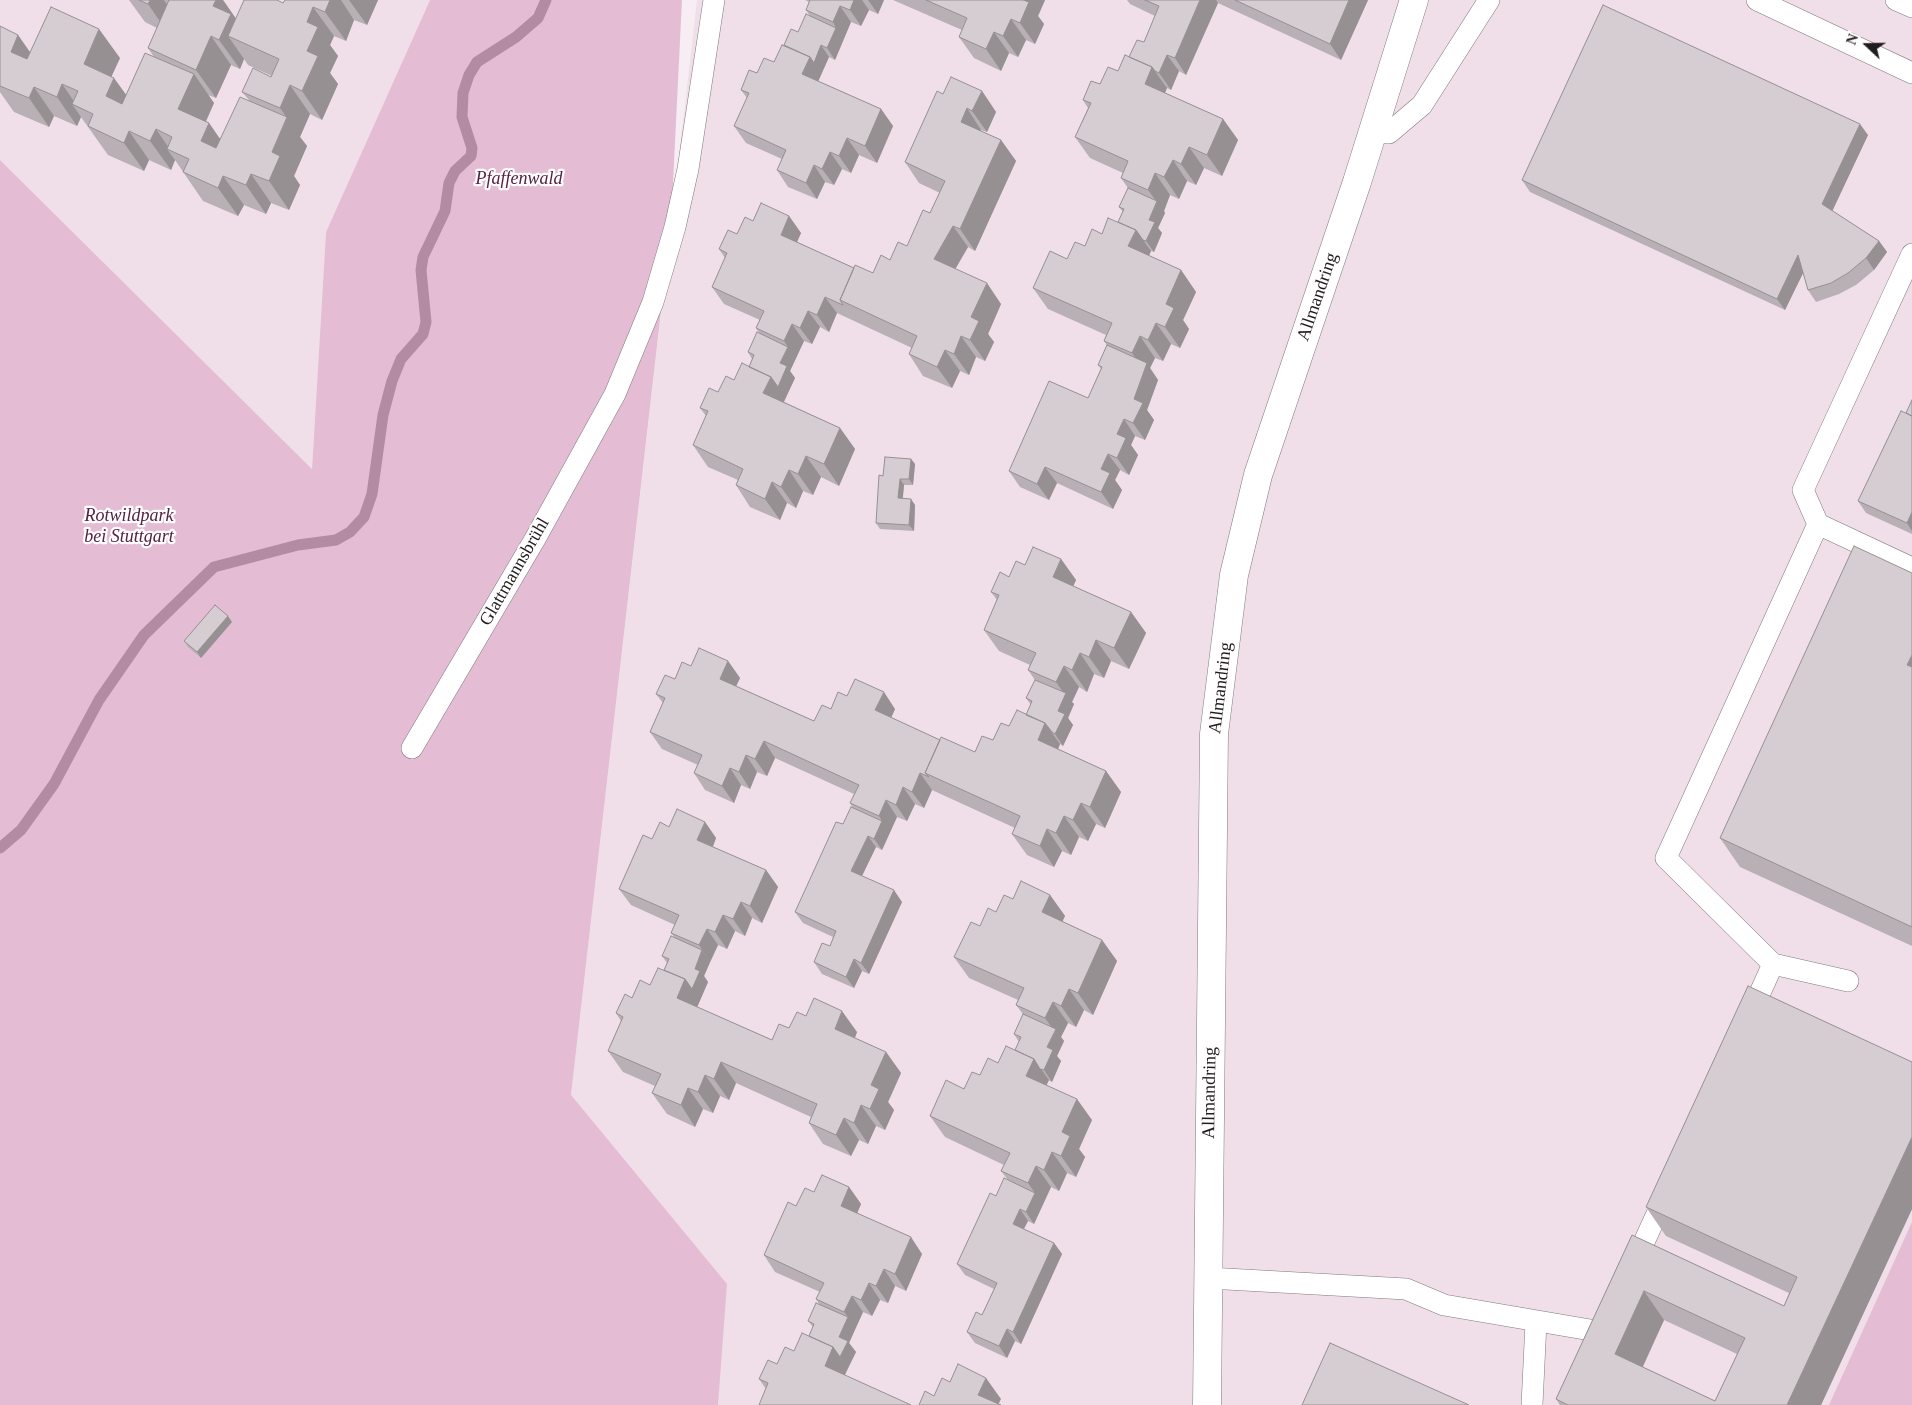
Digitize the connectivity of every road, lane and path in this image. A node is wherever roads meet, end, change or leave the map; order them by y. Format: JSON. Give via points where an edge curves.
{"nodes":[{"id":1,"x":714,"y":0,"type":"edge"},
{"id":2,"x":1414,"y":0,"type":"edge"},
{"id":3,"x":1489,"y":0,"type":"edge"},
{"id":4,"x":1757,"y":0,"type":"edge"},
{"id":5,"x":1896,"y":0,"type":"edge"},
{"id":6,"x":1912,"y":8,"type":"edge"},
{"id":7,"x":1912,"y":73,"type":"edge"},
{"id":8,"x":1373,"y":132,"type":"junction"},
{"id":9,"x":1912,"y":254,"type":"edge"},
{"id":10,"x":1818,"y":524,"type":"junction"},
{"id":11,"x":1912,"y":568,"type":"edge"},
{"id":12,"x":412,"y":748,"type":"dead end"},
{"id":13,"x":1773,"y":964,"type":"junction"},
{"id":14,"x":1848,"y":981,"type":"dead end"},
{"id":15,"x":1741,"y":1033,"type":"edge"},
{"id":16,"x":1674,"y":1178,"type":"edge"},
{"id":17,"x":1208,"y":1278,"type":"junction"},
{"id":18,"x":1536,"y":1322,"type":"junction"},
{"id":19,"x":1207,"y":1405,"type":"edge"},
{"id":20,"x":1532,"y":1405,"type":"edge"}],
"edges":[{"from":1,"to":12,"type":"lane","name":"Glattmannsbrühl","via":[[688,169],[675,227],[653,302],[616,394]]},
{"from":2,"to":8,"type":"street","name":"Allmandring"},
{"from":3,"to":8,"type":"lane","via":[[1422,105],[1389,133]]},
{"from":4,"to":7,"type":"lane"},
{"from":5,"to":6,"type":"lane"},
{"from":8,"to":17,"type":"street","name":"Allmandring","via":[[1258,475],[1234,575],[1214,734]]},
{"from":9,"to":10,"type":"lane","via":[[1803,490]]},
{"from":10,"to":11,"type":"lane"},
{"from":10,"to":13,"type":"lane","via":[[1666,858]]},
{"from":13,"to":14,"type":"lane"},
{"from":13,"to":15,"type":"lane"},
{"from":16,"to":18,"type":"lane","via":[[1602,1332]]},
{"from":17,"to":18,"type":"lane","via":[[1406,1289],[1444,1305]]},
{"from":17,"to":19,"type":"street","name":"Allmandring"},
{"from":18,"to":20,"type":"lane"}]}
